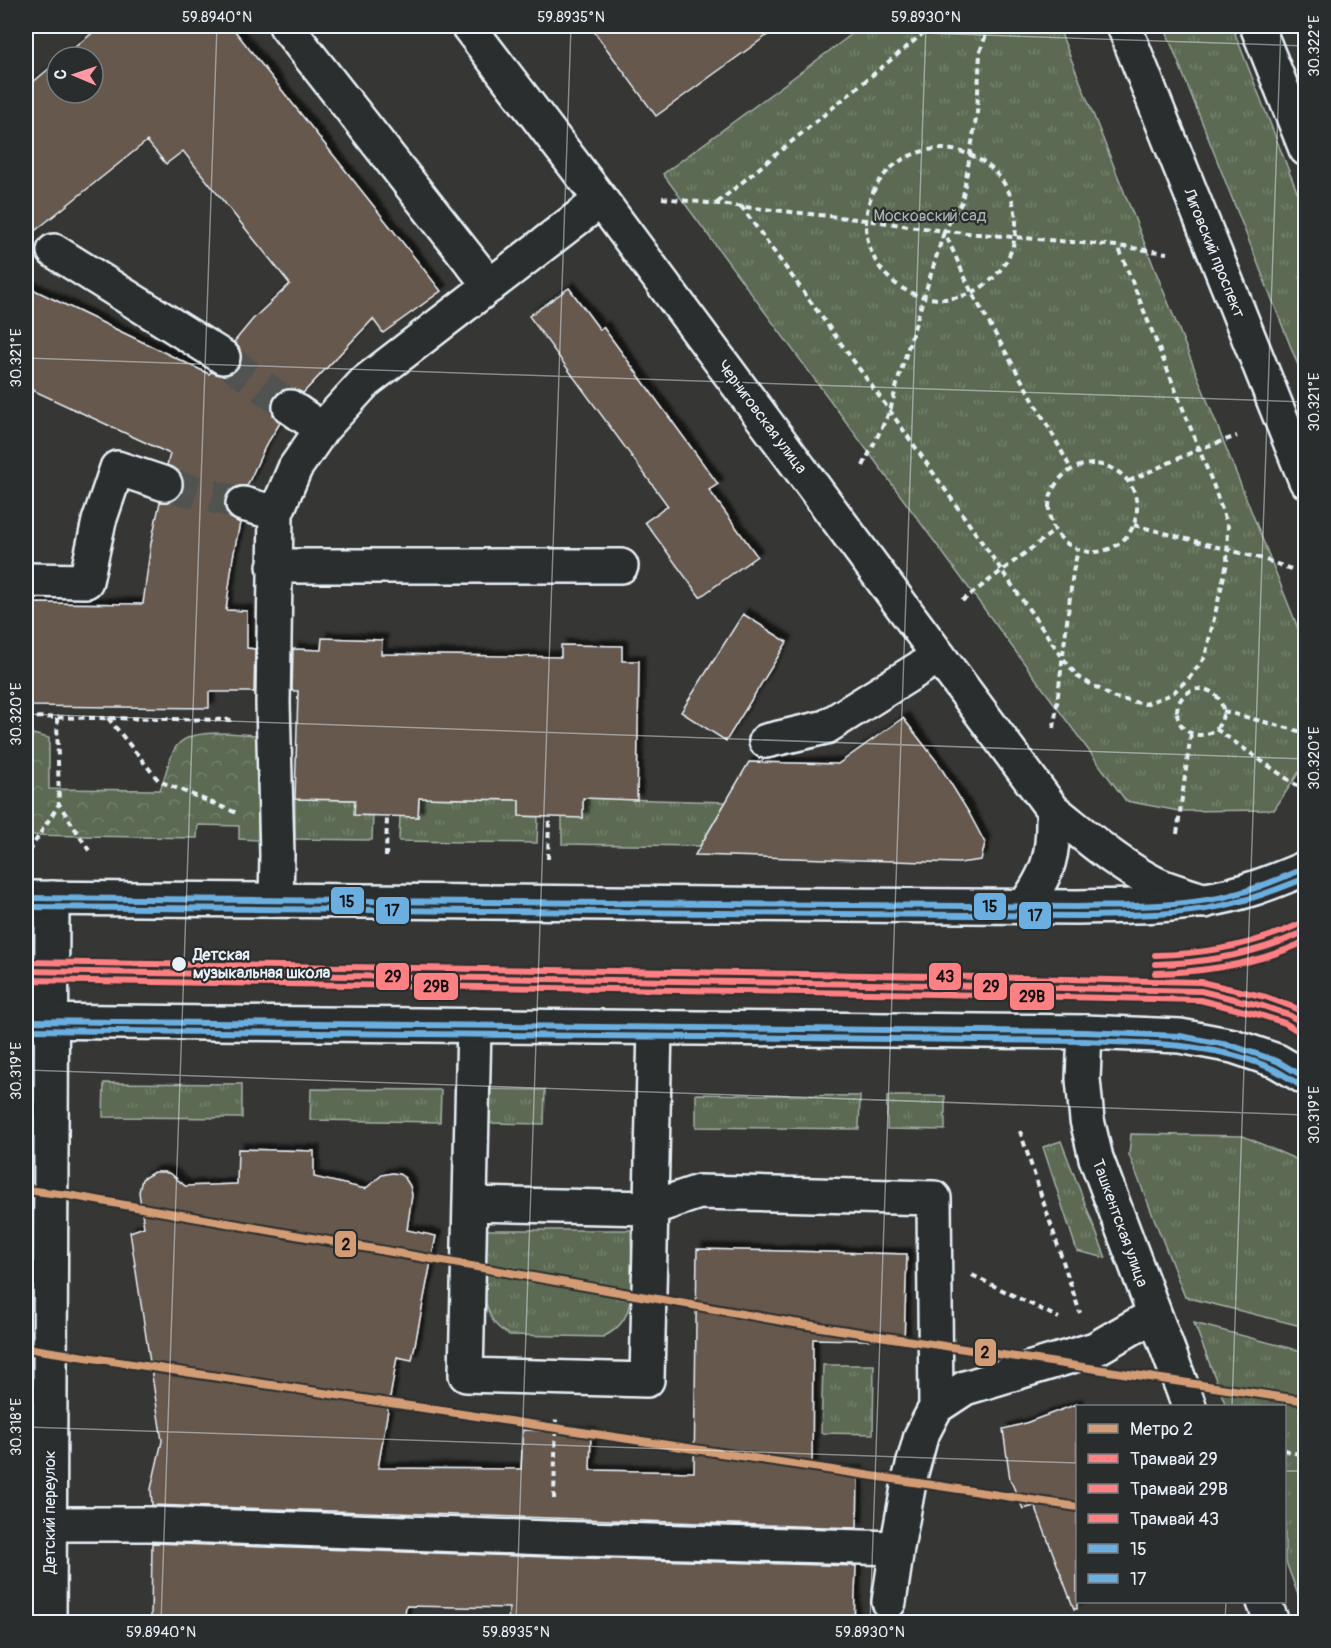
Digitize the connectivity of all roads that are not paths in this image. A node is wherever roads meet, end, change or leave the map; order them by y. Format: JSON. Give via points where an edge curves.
{"nodes":[{"id":1,"x":286,"y":26,"type":"edge"},
{"id":2,"x":468,"y":26,"type":"edge"},
{"id":3,"x":1124,"y":26,"type":"edge"},
{"id":4,"x":1257,"y":26,"type":"edge"},
{"id":5,"x":1305,"y":149,"type":"edge"},
{"id":6,"x":601,"y":200,"type":"junction"},
{"id":7,"x":54,"y":251,"type":"dead end"},
{"id":8,"x":490,"y":286,"type":"junction"},
{"id":9,"x":223,"y":357,"type":"tunnel mouth"},
{"id":10,"x":290,"y":407,"type":"tunnel mouth"},
{"id":11,"x":322,"y":429,"type":"junction"},
{"id":12,"x":1305,"y":481,"type":"edge"},
{"id":13,"x":165,"y":484,"type":"tunnel mouth"},
{"id":14,"x":243,"y":504,"type":"tunnel mouth"},
{"id":15,"x":276,"y":513,"type":"junction"},
{"id":16,"x":274,"y":566,"type":"junction"},
{"id":17,"x":621,"y":566,"type":"dead end"},
{"id":18,"x":26,"y":580,"type":"edge"},
{"id":19,"x":939,"y":656,"type":"junction"},
{"id":20,"x":766,"y":741,"type":"dead end"},
{"id":21,"x":1053,"y":810,"type":"junction"},
{"id":22,"x":1305,"y":868,"type":"edge"},
{"id":23,"x":39,"y":898,"type":"edge"},
{"id":24,"x":276,"y":900,"type":"junction"},
{"id":25,"x":1205,"y":901,"type":"junction"},
{"id":26,"x":1024,"y":907,"type":"junction"},
{"id":27,"x":38,"y":1021,"type":"edge"},
{"id":28,"x":474,"y":1025,"type":"junction"},
{"id":29,"x":655,"y":1028,"type":"junction"},
{"id":30,"x":1085,"y":1032,"type":"junction"},
{"id":31,"x":1305,"y":1078,"type":"edge"},
{"id":32,"x":470,"y":1204,"type":"junction"},
{"id":33,"x":651,"y":1208,"type":"junction"},
{"id":34,"x":1154,"y":1315,"type":"junction"},
{"id":35,"x":38,"y":1336,"type":"edge"},
{"id":36,"x":1188,"y":1405,"type":"edge"},
{"id":37,"x":936,"y":1407,"type":"junction"},
{"id":38,"x":50,"y":1524,"type":"junction"},
{"id":39,"x":897,"y":1548,"type":"junction"},
{"id":40,"x":38,"y":1583,"type":"edge"},
{"id":41,"x":889,"y":1602,"type":"dead end"},
{"id":42,"x":1264,"y":1603,"type":"edge"},
{"id":43,"x":49,"y":1623,"type":"edge"},
{"id":44,"x":1272,"y":1623,"type":"edge"}],
"edges":[{"from":1,"to":8,"type":"main road"},
{"from":2,"to":6,"type":"main road","name":"Черниговская улица"},
{"from":3,"to":12,"type":"main road","name":"Лиговский проспект"},
{"from":4,"to":5,"type":"main road"},
{"from":6,"to":8,"type":"main road"},
{"from":6,"to":19,"type":"main road","name":"Черниговская улица"},
{"from":7,"to":9,"type":"main road"},
{"from":8,"to":11,"type":"main road","via":[[365,382]]},
{"from":10,"to":11,"type":"main road"},
{"from":11,"to":15,"type":"main road","via":[[295,468]]},
{"from":13,"to":18,"type":"main road","via":[[117,468],[99,521],[86,581]]},
{"from":14,"to":15,"type":"main road"},
{"from":15,"to":16,"type":"main road"},
{"from":16,"to":17,"type":"main road"},
{"from":16,"to":24,"type":"main road"},
{"from":19,"to":20,"type":"main road","via":[[826,727]]},
{"from":19,"to":21,"type":"main road","name":"Черниговская улица"},
{"from":21,"to":25,"type":"main road","name":"Черниговская улица","via":[[1157,885]]},
{"from":21,"to":26,"type":"main road","via":[[1050,860],[1040,885]]},
{"from":22,"to":25,"type":"main road","via":[[1245,892]]},
{"from":23,"to":24,"type":"main road"},
{"from":23,"to":27,"type":"main road","name":"Детский переулок"},
{"from":24,"to":26,"type":"main road"},
{"from":25,"to":26,"type":"main road"},
{"from":27,"to":28,"type":"main road"},
{"from":27,"to":35,"type":"main road","name":"Детский переулок"},
{"from":28,"to":29,"type":"main road"},
{"from":28,"to":32,"type":"main road"},
{"from":29,"to":30,"type":"main road"},
{"from":29,"to":33,"type":"main road"},
{"from":30,"to":31,"type":"main road","via":[[1180,1036],[1233,1046],[1277,1061]]},
{"from":30,"to":34,"type":"main road","name":"Ташкентская улица","via":[[1083,1079],[1094,1149]]},
{"from":32,"to":33,"type":"main road"},
{"from":32,"to":33,"type":"main road","via":[[466,1376],[647,1380]]},
{"from":33,"to":37,"type":"main road","via":[[699,1192],[934,1198]]},
{"from":34,"to":36,"type":"main road","name":"Ташкентская улица"},
{"from":34,"to":37,"type":"main road","via":[[1095,1349],[965,1388]]},
{"from":35,"to":38,"type":"main road","name":"Детский переулок"},
{"from":37,"to":39,"type":"main road","via":[[921,1436]]},
{"from":38,"to":39,"type":"main road"},
{"from":38,"to":40,"type":"main road","name":"Детский переулок"},
{"from":39,"to":41,"type":"main road"},
{"from":40,"to":43,"type":"main road","name":"Детский переулок"},
{"from":42,"to":44,"type":"main road"}]}
